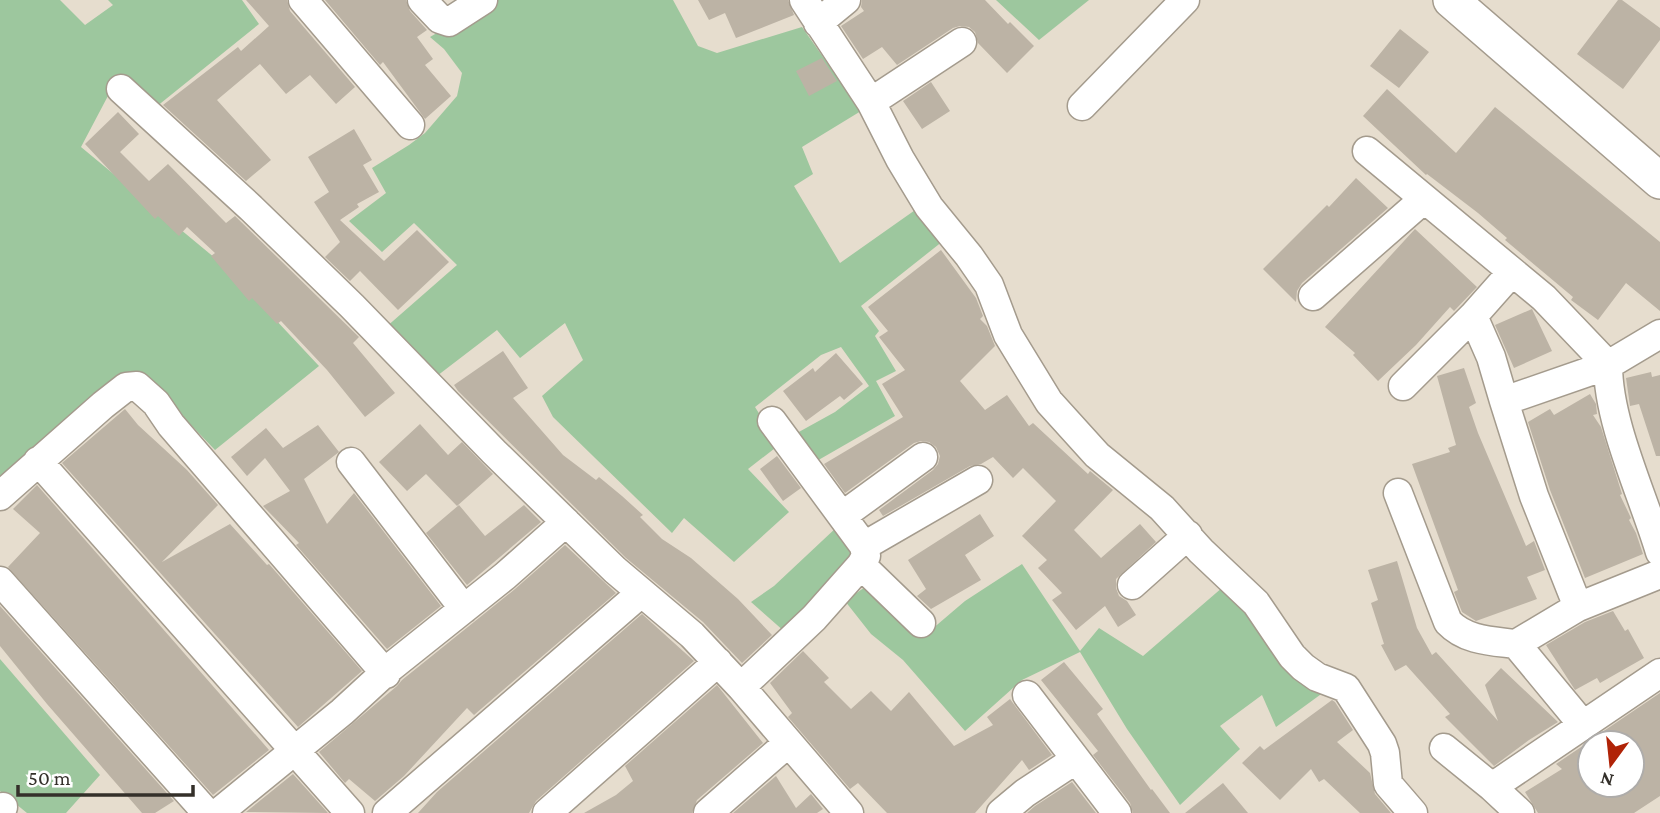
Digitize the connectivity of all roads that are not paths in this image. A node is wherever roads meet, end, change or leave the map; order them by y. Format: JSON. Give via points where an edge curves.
{"nodes":[{"id":1,"x":303,"y":0,"type":"edge"},
{"id":2,"x":422,"y":0,"type":"edge"},
{"id":3,"x":483,"y":0,"type":"edge"},
{"id":4,"x":846,"y":0,"type":"edge"},
{"id":5,"x":1185,"y":0,"type":"edge"},
{"id":6,"x":1451,"y":0,"type":"edge"},
{"id":7,"x":811,"y":12,"type":"edge"},
{"id":8,"x":962,"y":42,"type":"dead end"},
{"id":9,"x":121,"y":89,"type":"dead end"},
{"id":10,"x":871,"y":102,"type":"junction"},
{"id":11,"x":1082,"y":106,"type":"dead end"},
{"id":12,"x":410,"y":125,"type":"dead end"},
{"id":13,"x":1367,"y":151,"type":"dead end"},
{"id":14,"x":1660,"y":181,"type":"edge"},
{"id":15,"x":1424,"y":199,"type":"junction"},
{"id":16,"x":1512,"y":272,"type":"junction"},
{"id":17,"x":1313,"y":296,"type":"dead end"},
{"id":18,"x":1473,"y":316,"type":"junction"},
{"id":19,"x":1660,"y":334,"type":"edge"},
{"id":20,"x":1608,"y":365,"type":"junction"},
{"id":21,"x":1403,"y":386,"type":"dead end"},
{"id":22,"x":1504,"y":401,"type":"junction"},
{"id":23,"x":772,"y":421,"type":"dead end"},
{"id":24,"x":923,"y":457,"type":"dead end"},
{"id":25,"x":38,"y":461,"type":"junction"},
{"id":26,"x":351,"y":462,"type":"dead end"},
{"id":27,"x":978,"y":480,"type":"dead end"},
{"id":28,"x":1398,"y":493,"type":"dead end"},
{"id":29,"x":0,"y":496,"type":"edge"},
{"id":30,"x":842,"y":516,"type":"junction"},
{"id":31,"x":566,"y":522,"type":"junction"},
{"id":32,"x":1188,"y":535,"type":"junction"},
{"id":33,"x":1660,"y":552,"type":"edge"},
{"id":34,"x":863,"y":556,"type":"junction"},
{"id":35,"x":1660,"y":573,"type":"edge"},
{"id":36,"x":0,"y":581,"type":"edge"},
{"id":37,"x":1132,"y":585,"type":"dead end"},
{"id":38,"x":642,"y":593,"type":"junction"},
{"id":39,"x":1578,"y":607,"type":"junction"},
{"id":40,"x":464,"y":609,"type":"junction"},
{"id":41,"x":920,"y":623,"type":"dead end"},
{"id":42,"x":1516,"y":644,"type":"junction"},
{"id":43,"x":718,"y":662,"type":"junction"},
{"id":44,"x":1660,"y":673,"type":"edge"},
{"id":45,"x":386,"y":674,"type":"junction"},
{"id":46,"x":741,"y":687,"type":"junction"},
{"id":47,"x":1027,"y":695,"type":"dead end"},
{"id":48,"x":1583,"y":724,"type":"junction"},
{"id":49,"x":788,"y":743,"type":"junction"},
{"id":50,"x":1444,"y":748,"type":"dead end"},
{"id":51,"x":295,"y":751,"type":"junction"},
{"id":52,"x":1075,"y":760,"type":"junction"},
{"id":53,"x":1493,"y":787,"type":"junction"},
{"id":54,"x":207,"y":813,"type":"edge"},
{"id":55,"x":218,"y":813,"type":"edge"},
{"id":56,"x":350,"y":813,"type":"edge"},
{"id":57,"x":387,"y":813,"type":"edge"},
{"id":58,"x":547,"y":813,"type":"edge"},
{"id":59,"x":708,"y":813,"type":"edge"},
{"id":60,"x":849,"y":813,"type":"edge"},
{"id":61,"x":1001,"y":813,"type":"edge"},
{"id":62,"x":1117,"y":813,"type":"edge"},
{"id":63,"x":1413,"y":813,"type":"edge"},
{"id":64,"x":1520,"y":813,"type":"edge"}],
"edges":[{"from":1,"to":12,"type":"street"},
{"from":2,"to":3,"type":"street","via":[[449,22]]},
{"from":4,"to":7,"type":"street"},
{"from":5,"to":11,"type":"street"},
{"from":6,"to":14,"type":"street"},
{"from":7,"to":10,"type":"street"},
{"from":8,"to":10,"type":"street"},
{"from":9,"to":31,"type":"street","via":[[352,306]]},
{"from":10,"to":32,"type":"street","via":[[929,207],[989,285],[1008,335],[1049,402],[1097,455]]},
{"from":13,"to":15,"type":"street"},
{"from":15,"to":16,"type":"street"},
{"from":15,"to":17,"type":"street"},
{"from":16,"to":18,"type":"street"},
{"from":16,"to":20,"type":"street","via":[[1544,298]]},
{"from":18,"to":21,"type":"street"},
{"from":18,"to":22,"type":"street"},
{"from":19,"to":20,"type":"street"},
{"from":20,"to":22,"type":"street"},
{"from":20,"to":33,"type":"street","via":[[1608,387]]},
{"from":22,"to":39,"type":"street","via":[[1534,496]]},
{"from":23,"to":30,"type":"street"},
{"from":24,"to":30,"type":"street"},
{"from":25,"to":29,"type":"street"},
{"from":25,"to":45,"type":"street","via":[[126,387],[137,386]]},
{"from":25,"to":51,"type":"street"},
{"from":26,"to":40,"type":"street"},
{"from":27,"to":34,"type":"street"},
{"from":28,"to":42,"type":"street","via":[[1448,622],[1471,637]]},
{"from":30,"to":34,"type":"street"},
{"from":31,"to":38,"type":"street"},
{"from":31,"to":40,"type":"street"},
{"from":32,"to":37,"type":"street"},
{"from":32,"to":63,"type":"street","via":[[1256,603],[1303,667],[1346,688],[1385,753],[1388,784]]},
{"from":34,"to":41,"type":"street"},
{"from":34,"to":46,"type":"street","via":[[814,618]]},
{"from":35,"to":39,"type":"street"},
{"from":36,"to":54,"type":"street"},
{"from":38,"to":43,"type":"street"},
{"from":38,"to":57,"type":"street"},
{"from":39,"to":42,"type":"street"},
{"from":40,"to":45,"type":"street"},
{"from":42,"to":48,"type":"street"},
{"from":43,"to":46,"type":"street"},
{"from":43,"to":58,"type":"street"},
{"from":44,"to":48,"type":"street"},
{"from":45,"to":51,"type":"street"},
{"from":46,"to":49,"type":"street"},
{"from":47,"to":52,"type":"street"},
{"from":48,"to":53,"type":"street"},
{"from":49,"to":59,"type":"street"},
{"from":49,"to":60,"type":"street"},
{"from":50,"to":53,"type":"street"},
{"from":51,"to":55,"type":"street"},
{"from":51,"to":56,"type":"street"},
{"from":52,"to":61,"type":"street"},
{"from":52,"to":62,"type":"street"},
{"from":53,"to":64,"type":"street"}]}
